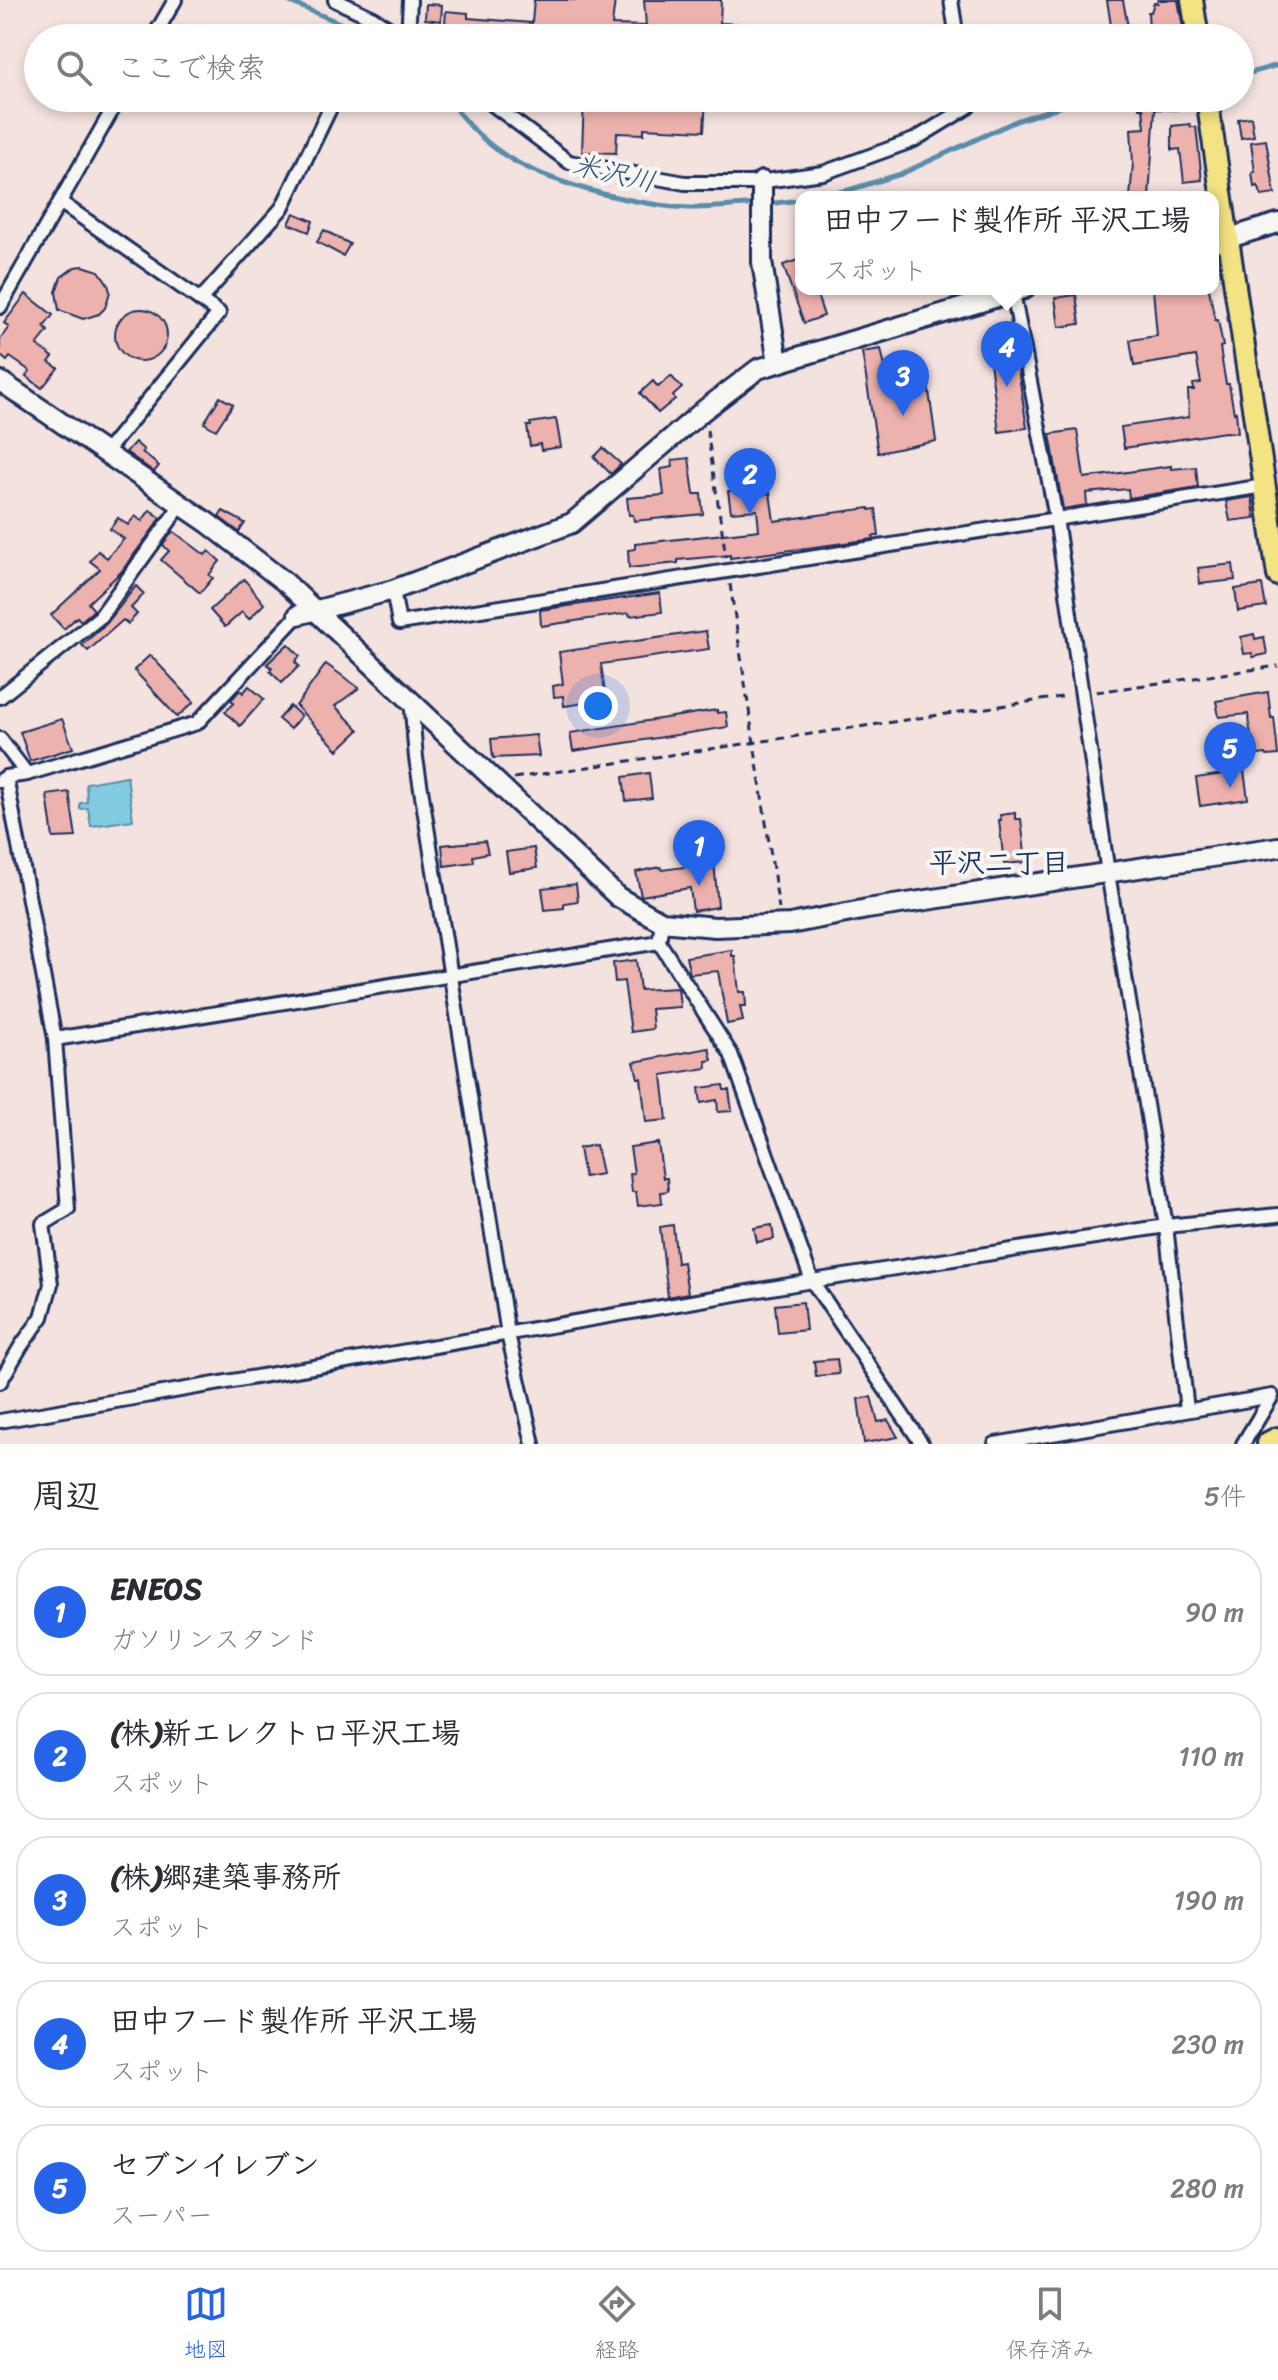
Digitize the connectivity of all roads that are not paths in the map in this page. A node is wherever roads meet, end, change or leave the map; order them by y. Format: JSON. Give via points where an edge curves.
{"nodes":[{"id":1,"x":175,"y":0,"type":"edge"},
{"id":2,"x":335,"y":0,"type":"edge"},
{"id":3,"x":410,"y":0,"type":"edge"},
{"id":4,"x":951,"y":0,"type":"edge"},
{"id":5,"x":1192,"y":0,"type":"edge"},
{"id":6,"x":373,"y":18,"type":"junction"},
{"id":7,"x":161,"y":24,"type":"edge"},
{"id":8,"x":370,"y":24,"type":"edge"},
{"id":9,"x":383,"y":24,"type":"edge"},
{"id":10,"x":407,"y":24,"type":"edge"},
{"id":11,"x":955,"y":24,"type":"edge"},
{"id":12,"x":1196,"y":24,"type":"edge"},
{"id":13,"x":111,"y":112,"type":"edge"},
{"id":14,"x":328,"y":112,"type":"edge"},
{"id":15,"x":503,"y":112,"type":"edge"},
{"id":16,"x":960,"y":112,"type":"edge"},
{"id":17,"x":1208,"y":112,"type":"edge"},
{"id":18,"x":762,"y":181,"type":"junction"},
{"id":19,"x":1216,"y":191,"type":"edge"},
{"id":20,"x":60,"y":202,"type":"junction"},
{"id":21,"x":1219,"y":221,"type":"edge"},
{"id":22,"x":1278,"y":223,"type":"edge"},
{"id":23,"x":1221,"y":241,"type":"edge"},
{"id":24,"x":1002,"y":295,"type":"edge"},
{"id":25,"x":1019,"y":295,"type":"edge"},
{"id":26,"x":200,"y":300,"type":"junction"},
{"id":27,"x":0,"y":307,"type":"edge"},
{"id":28,"x":778,"y":363,"type":"junction"},
{"id":29,"x":0,"y":381,"type":"edge"},
{"id":30,"x":105,"y":453,"type":"junction"},
{"id":31,"x":1264,"y":486,"type":"junction"},
{"id":32,"x":181,"y":505,"type":"junction"},
{"id":33,"x":1056,"y":518,"type":"junction"},
{"id":34,"x":1278,"y":575,"type":"edge"},
{"id":35,"x":393,"y":590,"type":"junction"},
{"id":36,"x":307,"y":613,"type":"junction"},
{"id":37,"x":0,"y":697,"type":"edge"},
{"id":38,"x":411,"y":699,"type":"junction"},
{"id":39,"x":0,"y":739,"type":"edge"},
{"id":40,"x":27,"y":774,"type":"junction"},
{"id":41,"x":3,"y":779,"type":"edge"},
{"id":42,"x":1278,"y":847,"type":"edge"},
{"id":43,"x":1108,"y":873,"type":"junction"},
{"id":44,"x":662,"y":922,"type":"junction"},
{"id":45,"x":659,"y":942,"type":"junction"},
{"id":46,"x":452,"y":973,"type":"junction"},
{"id":47,"x":55,"y":1039,"type":"junction"},
{"id":48,"x":1278,"y":1215,"type":"edge"},
{"id":49,"x":1166,"y":1226,"type":"junction"},
{"id":50,"x":812,"y":1281,"type":"junction"},
{"id":51,"x":508,"y":1334,"type":"junction"},
{"id":52,"x":0,"y":1382,"type":"edge"},
{"id":53,"x":1187,"y":1410,"type":"junction"},
{"id":54,"x":0,"y":1421,"type":"edge"},
{"id":55,"x":1278,"y":1440,"type":"edge"},
{"id":56,"x":533,"y":1444,"type":"edge"},
{"id":57,"x":922,"y":1444,"type":"edge"},
{"id":58,"x":995,"y":1444,"type":"edge"},
{"id":59,"x":1243,"y":1444,"type":"edge"},
{"id":60,"x":1270,"y":1444,"type":"edge"}],
"edges":[{"from":1,"to":7,"type":"street"},
{"from":2,"to":6,"type":"street"},
{"from":3,"to":10,"type":"street"},
{"from":4,"to":11,"type":"street"},
{"from":5,"to":12,"type":"main road"},
{"from":6,"to":8,"type":"street"},
{"from":6,"to":9,"type":"street"},
{"from":13,"to":20,"type":"street"},
{"from":14,"to":26,"type":"street","via":[[282,208]]},
{"from":15,"to":18,"type":"street","via":[[569,162],[685,183]]},
{"from":16,"to":18,"type":"street","via":[[892,150],[823,173]]},
{"from":17,"to":19,"type":"main road"},
{"from":18,"to":28,"type":"main road","via":[[762,262]]},
{"from":20,"to":26,"type":"street"},
{"from":20,"to":27,"type":"street"},
{"from":21,"to":23,"type":"main road"},
{"from":22,"to":23,"type":"main road"},
{"from":23,"to":31,"type":"main road"},
{"from":24,"to":28,"type":"main road"},
{"from":25,"to":33,"type":"street"},
{"from":26,"to":30,"type":"street","via":[[219,313]]},
{"from":28,"to":35,"type":"main road","via":[[758,369],[704,410],[572,523]]},
{"from":29,"to":30,"type":"main road"},
{"from":30,"to":32,"type":"main road"},
{"from":31,"to":33,"type":"street"},
{"from":31,"to":34,"type":"main road"},
{"from":32,"to":36,"type":"main road","via":[[286,583]]},
{"from":32,"to":37,"type":"street","via":[[100,617]]},
{"from":33,"to":35,"type":"street","via":[[399,623]]},
{"from":33,"to":43,"type":"street"},
{"from":35,"to":36,"type":"main road"},
{"from":36,"to":38,"type":"main road"},
{"from":36,"to":40,"type":"street","via":[[197,723]]},
{"from":38,"to":44,"type":"main road","via":[[618,897]]},
{"from":38,"to":46,"type":"street"},
{"from":39,"to":40,"type":"street"},
{"from":40,"to":41,"type":"street"},
{"from":41,"to":47,"type":"street"},
{"from":42,"to":43,"type":"main road"},
{"from":43,"to":44,"type":"main road","via":[[781,924],[715,927]]},
{"from":43,"to":49,"type":"street"},
{"from":44,"to":45,"type":"street"},
{"from":45,"to":46,"type":"street"},
{"from":45,"to":50,"type":"street","via":[[731,1054]]},
{"from":46,"to":47,"type":"street"},
{"from":46,"to":51,"type":"street"},
{"from":47,"to":52,"type":"street","via":[[68,1209],[43,1224],[51,1284],[42,1317]]},
{"from":48,"to":49,"type":"street"},
{"from":49,"to":50,"type":"street"},
{"from":49,"to":53,"type":"street"},
{"from":50,"to":51,"type":"street"},
{"from":50,"to":57,"type":"street"},
{"from":51,"to":54,"type":"street"},
{"from":51,"to":56,"type":"street"},
{"from":53,"to":58,"type":"street"},
{"from":53,"to":59,"type":"street","via":[[1272,1396]]},
{"from":55,"to":60,"type":"highway"}]}
